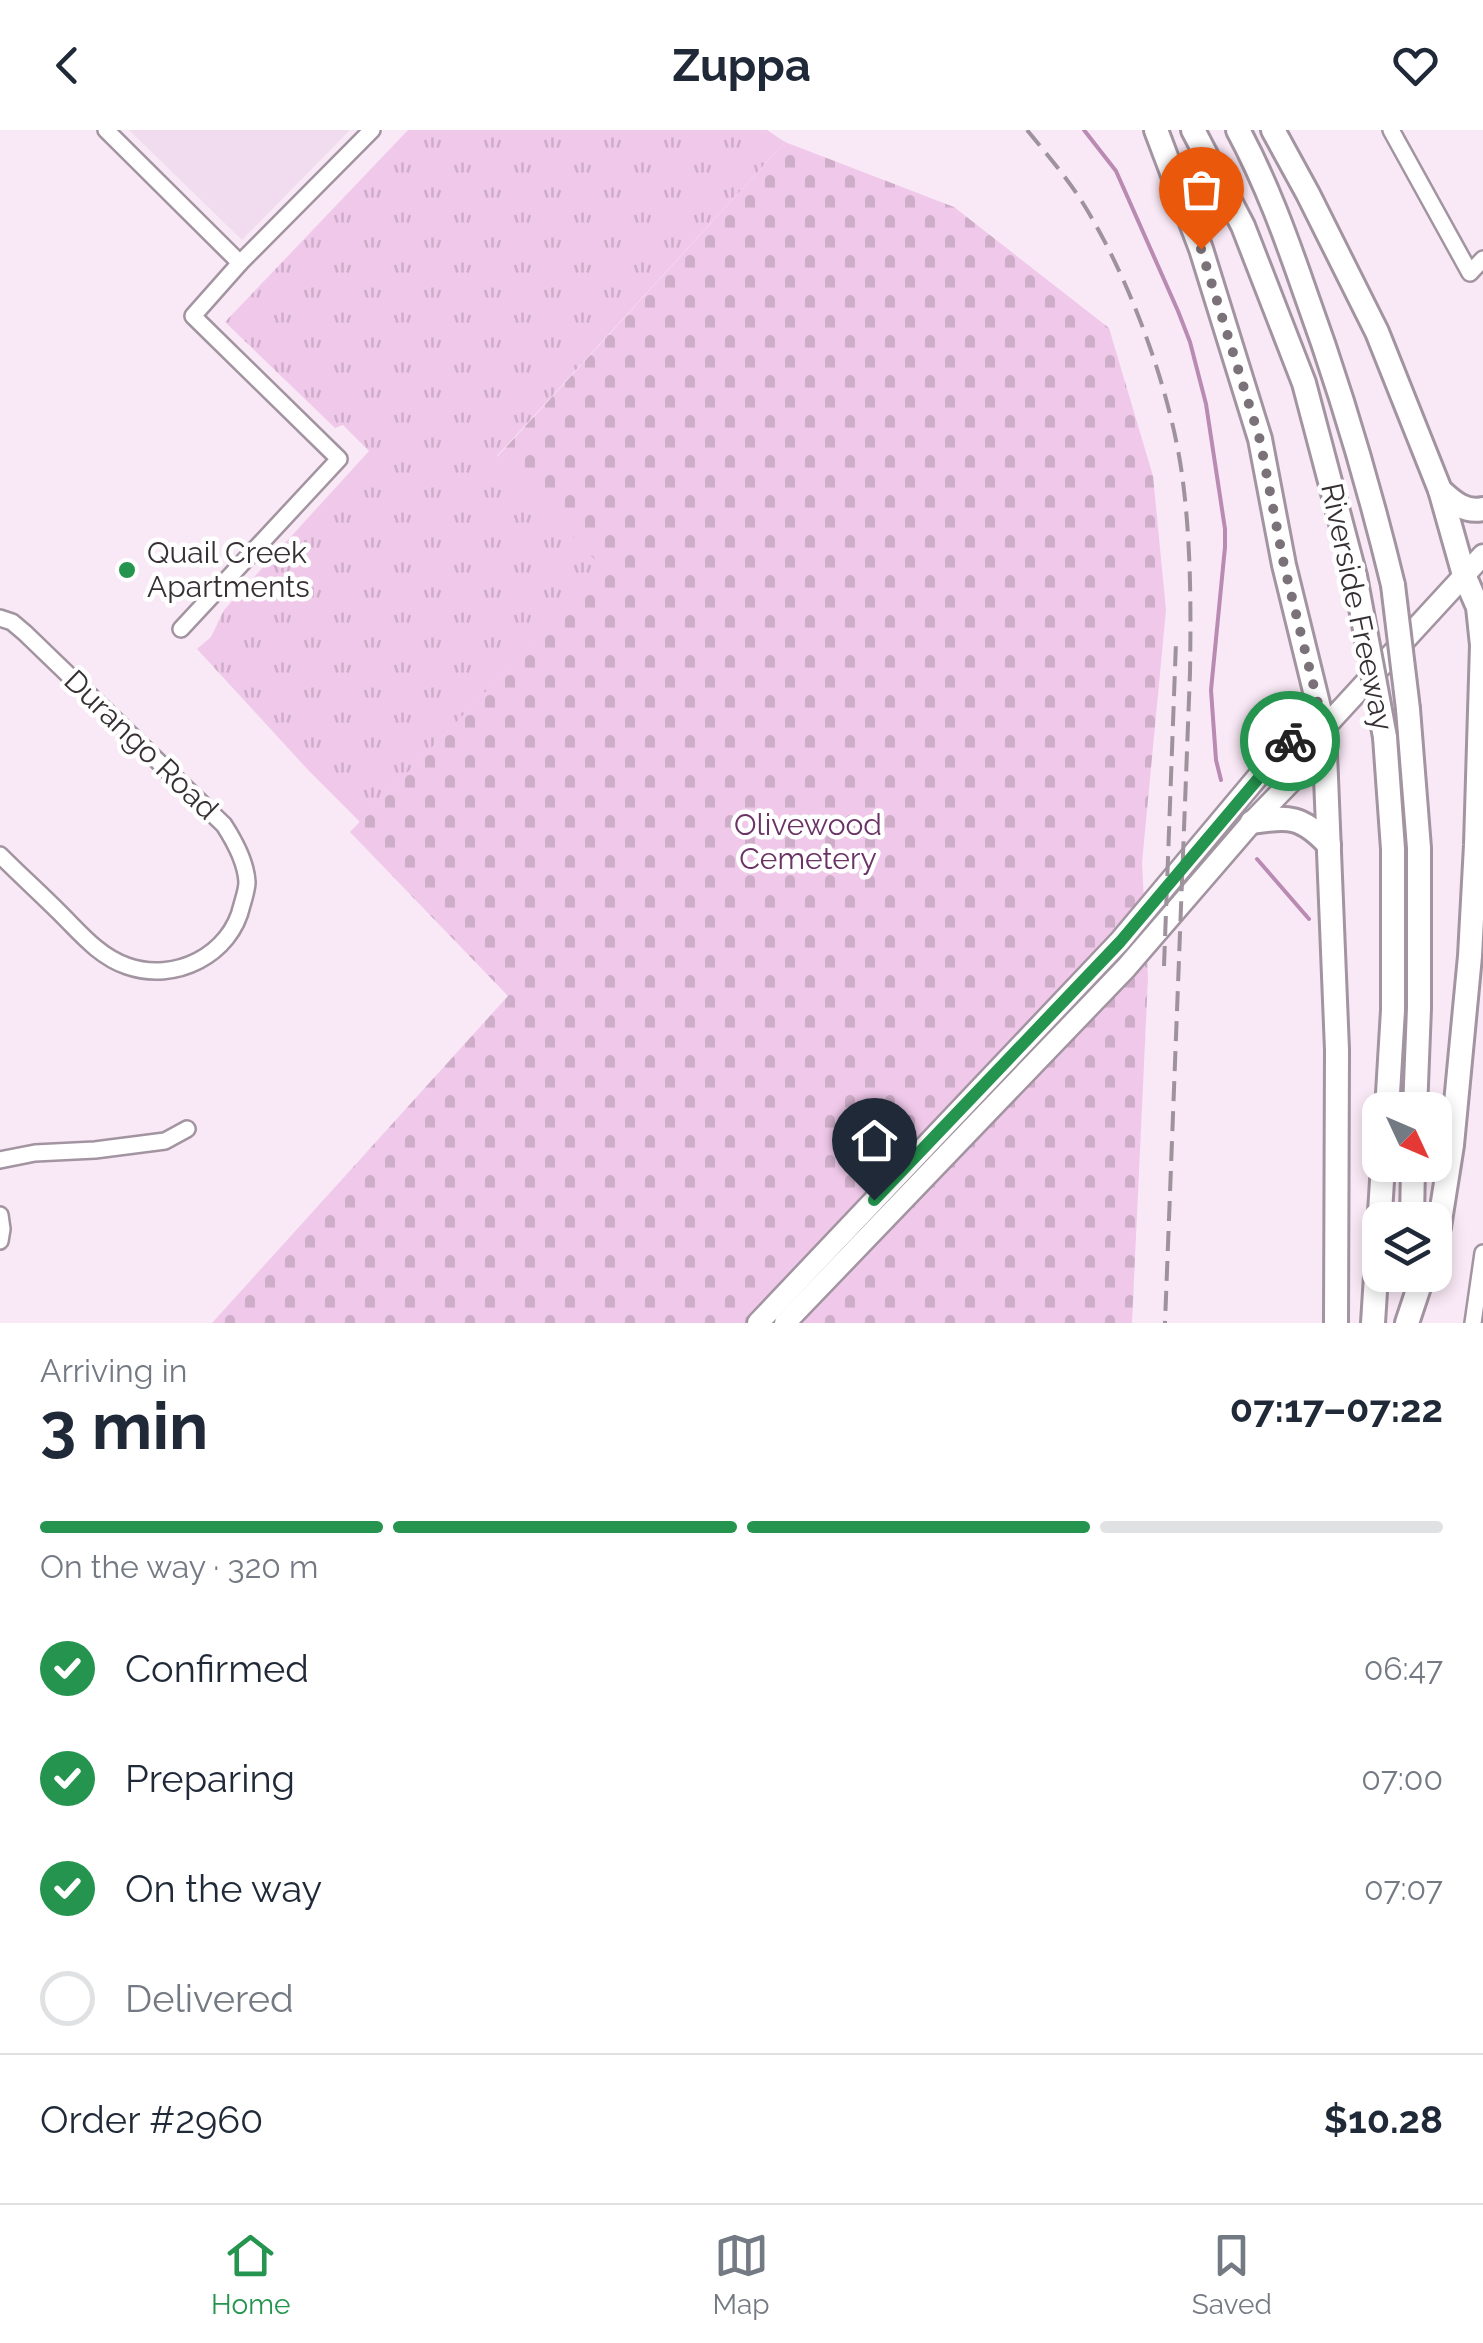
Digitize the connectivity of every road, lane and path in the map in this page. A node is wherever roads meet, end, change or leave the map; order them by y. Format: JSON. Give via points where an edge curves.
{"nodes":[{"id":1,"x":106,"y":130,"type":"edge"},
{"id":2,"x":372,"y":130,"type":"edge"},
{"id":3,"x":1156,"y":130,"type":"edge"},
{"id":4,"x":1193,"y":130,"type":"edge"},
{"id":5,"x":1238,"y":130,"type":"edge"},
{"id":6,"x":1272,"y":130,"type":"edge"},
{"id":7,"x":1391,"y":130,"type":"edge"},
{"id":8,"x":1483,"y":259,"type":"edge"},
{"id":9,"x":240,"y":263,"type":"junction"},
{"id":10,"x":1440,"y":490,"type":"junction"},
{"id":11,"x":1483,"y":510,"type":"edge"},
{"id":12,"x":1483,"y":555,"type":"edge"},
{"id":13,"x":1464,"y":574,"type":"junction"},
{"id":14,"x":0,"y":618,"type":"edge"},
{"id":15,"x":181,"y":629,"type":"dead end"},
{"id":16,"x":1324,"y":728,"type":"junction"},
{"id":17,"x":1252,"y":822,"type":"junction"},
{"id":18,"x":1329,"y":845,"type":"junction"},
{"id":19,"x":0,"y":855,"type":"edge"},
{"id":20,"x":1388,"y":1092,"type":"edge"},
{"id":21,"x":1416,"y":1092,"type":"edge"},
{"id":22,"x":188,"y":1128,"type":"dead end"},
{"id":23,"x":0,"y":1160,"type":"edge"},
{"id":24,"x":1382,"y":1182,"type":"edge"},
{"id":25,"x":1444,"y":1202,"type":"edge"},
{"id":26,"x":0,"y":1215,"type":"edge"},
{"id":27,"x":0,"y":1241,"type":"edge"},
{"id":28,"x":1483,"y":1254,"type":"edge"},
{"id":29,"x":1407,"y":1292,"type":"edge"},
{"id":30,"x":1417,"y":1292,"type":"edge"},
{"id":31,"x":758,"y":1323,"type":"edge"},
{"id":32,"x":785,"y":1323,"type":"edge"},
{"id":33,"x":1336,"y":1323,"type":"edge"},
{"id":34,"x":1373,"y":1323,"type":"edge"},
{"id":35,"x":1406,"y":1323,"type":"edge"},
{"id":36,"x":1473,"y":1323,"type":"edge"}],
"edges":[{"from":1,"to":9,"type":"street"},
{"from":2,"to":9,"type":"street"},
{"from":3,"to":16,"type":"highway","via":[[1260,440]]},
{"from":4,"to":20,"type":"highway","name":"Riverside Freeway","bridge":true,"via":[[1243,226],[1304,383],[1354,576],[1385,737],[1394,849]]},
{"from":5,"to":21,"type":"highway","name":"Riverside Freeway","bridge":true,"via":[[1276,211],[1334,372],[1394,585],[1419,848]]},
{"from":6,"to":10,"type":"highway","via":[[1377,332]]},
{"from":7,"to":8,"type":"street","via":[[1470,272]]},
{"from":9,"to":15,"type":"street","via":[[193,316],[339,459]]},
{"from":10,"to":11,"type":"highway","via":[[1456,505]]},
{"from":10,"to":13,"type":"highway"},
{"from":12,"to":13,"type":"main road"},
{"from":13,"to":16,"type":"main road"},
{"from":13,"to":25,"type":"highway","via":[[1478,607],[1482,645],[1476,845]]},
{"from":14,"to":19,"type":"street","name":"Durango Road","via":[[25,633],[224,825],[238,846],[247,883],[240,916],[218,948],[172,972],[148,971],[97,950]]},
{"from":16,"to":17,"type":"main road","via":[[1309,763]]},
{"from":16,"to":18,"type":"highway"},
{"from":16,"to":31,"type":"main road","via":[[1296,735],[1283,748],[1120,942]]},
{"from":17,"to":18,"type":"highway","via":[[1301,822]]},
{"from":17,"to":32,"type":"main road","via":[[1126,968]]},
{"from":18,"to":33,"type":"highway"},
{"from":22,"to":23,"type":"street","via":[[165,1140]]},
{"from":24,"to":34,"type":"highway"},
{"from":26,"to":27,"type":"street"},
{"from":28,"to":36,"type":"street"},
{"from":29,"to":35,"type":"highway"},
{"from":30,"to":35,"type":"highway"}]}
